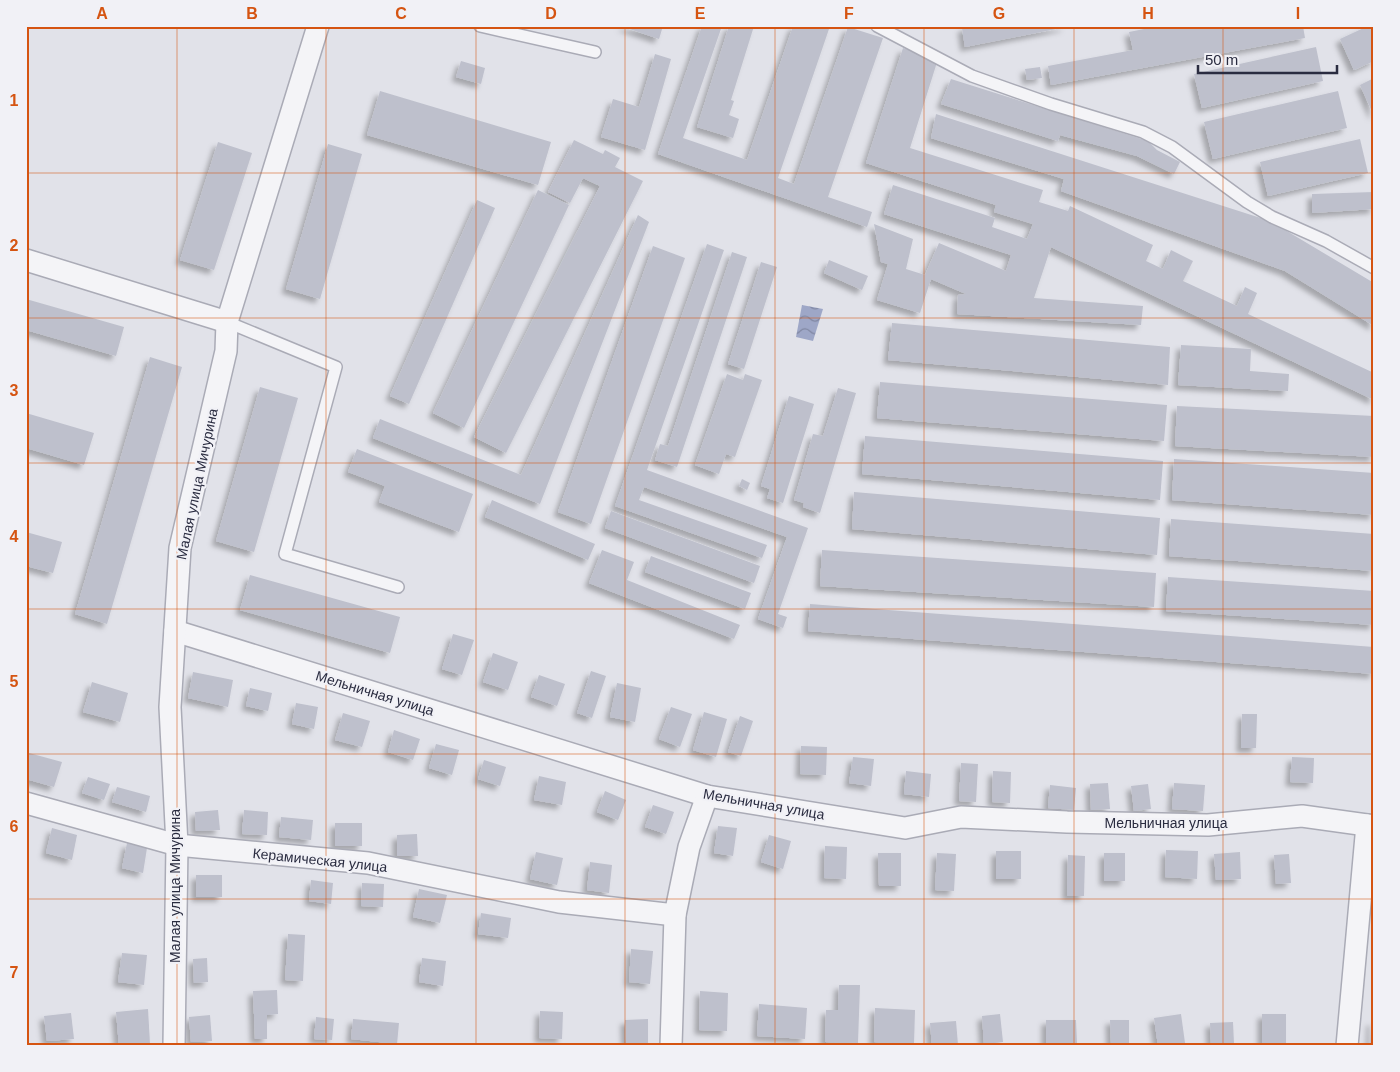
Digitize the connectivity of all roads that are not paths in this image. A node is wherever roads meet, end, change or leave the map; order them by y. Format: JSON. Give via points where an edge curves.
{"nodes":[{"id":1,"x":318,"y":26,"type":"edge"},
{"id":2,"x":480,"y":26,"type":"edge"},
{"id":3,"x":877,"y":26,"type":"edge"},
{"id":4,"x":594,"y":52,"type":"dead end"},
{"id":5,"x":26,"y":260,"type":"edge"},
{"id":6,"x":1374,"y":268,"type":"edge"},
{"id":7,"x":227,"y":322,"type":"junction"},
{"id":8,"x":398,"y":586,"type":"dead end"},
{"id":9,"x":175,"y":631,"type":"junction"},
{"id":10,"x":707,"y":796,"type":"junction"},
{"id":11,"x":26,"y":803,"type":"edge"},
{"id":12,"x":1370,"y":826,"type":"edge"},
{"id":13,"x":177,"y":845,"type":"junction"},
{"id":14,"x":675,"y":915,"type":"junction"},
{"id":15,"x":174,"y":1046,"type":"edge"},
{"id":16,"x":671,"y":1046,"type":"edge"},
{"id":17,"x":1347,"y":1046,"type":"edge"}],
"edges":[{"from":1,"to":7,"type":"street","name":"Малая улица Мичурина"},
{"from":2,"to":4,"type":"lane"},
{"from":3,"to":6,"type":"lane","via":[[972,76],[1172,146],[1246,202]]},
{"from":5,"to":7,"type":"street"},
{"from":7,"to":8,"type":"lane","via":[[336,367],[285,554]]},
{"from":7,"to":9,"type":"street","name":"Малая улица Мичурина","via":[[226,351],[180,548]]},
{"from":9,"to":10,"type":"street","name":"Мельничная улица"},
{"from":9,"to":13,"type":"street","name":"Малая улица Мичурина","via":[[170,706]]},
{"from":10,"to":12,"type":"street","name":"Мельничная улица","via":[[905,828],[961,817],[1208,825],[1302,816]]},
{"from":10,"to":14,"type":"street","via":[[689,847]]},
{"from":11,"to":13,"type":"street","name":"Керамическая улица"},
{"from":12,"to":17,"type":"street"},
{"from":13,"to":14,"type":"street","name":"Керамическая улица","via":[[368,862],[559,902]]},
{"from":13,"to":15,"type":"street","name":"Малая улица Мичурина"},
{"from":14,"to":16,"type":"street"}]}
